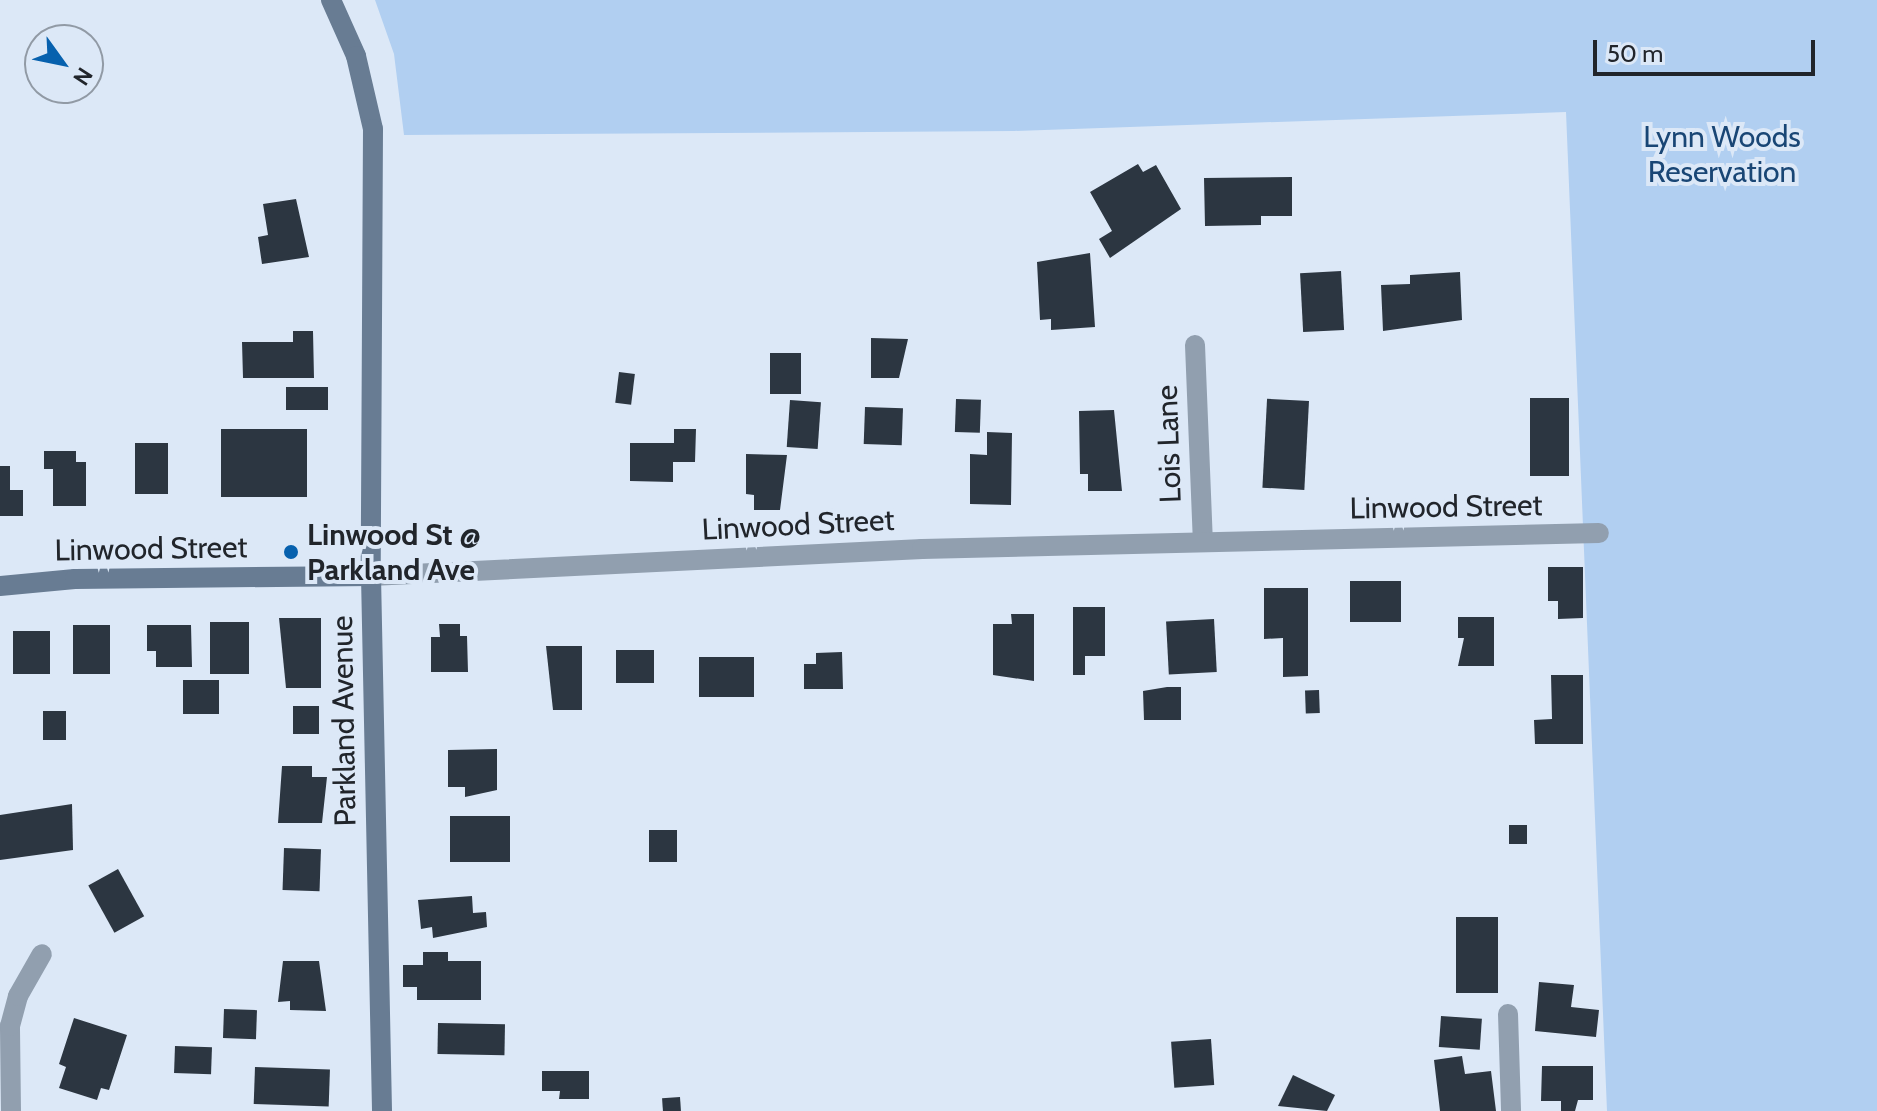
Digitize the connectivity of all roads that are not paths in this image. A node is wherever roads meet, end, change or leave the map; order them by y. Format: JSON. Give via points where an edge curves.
{"nodes":[{"id":1,"x":331,"y":0,"type":"edge"},
{"id":2,"x":1195,"y":345,"type":"dead end"},
{"id":3,"x":1599,"y":533,"type":"dead end"},
{"id":4,"x":1203,"y":542,"type":"junction"},
{"id":5,"x":371,"y":576,"type":"junction"},
{"id":6,"x":0,"y":586,"type":"edge"},
{"id":7,"x":42,"y":954,"type":"dead end"},
{"id":8,"x":1508,"y":1014,"type":"dead end"},
{"id":9,"x":11,"y":1111,"type":"edge"},
{"id":10,"x":382,"y":1111,"type":"edge"},
{"id":11,"x":1511,"y":1111,"type":"edge"}],
"edges":[{"from":1,"to":5,"type":"main road","name":"Parkland Avenue","via":[[356,56],[373,129]]},
{"from":2,"to":4,"type":"street","name":"Lois Lane"},
{"from":3,"to":4,"type":"street","name":"Linwood Street"},
{"from":4,"to":5,"type":"street","name":"Linwood Street"},
{"from":5,"to":6,"type":"main road","name":"Linwood Street","via":[[75,579]]},
{"from":5,"to":10,"type":"main road","name":"Parkland Avenue"},
{"from":7,"to":9,"type":"street","via":[[18,996],[10,1026]]},
{"from":8,"to":11,"type":"street"}]}
